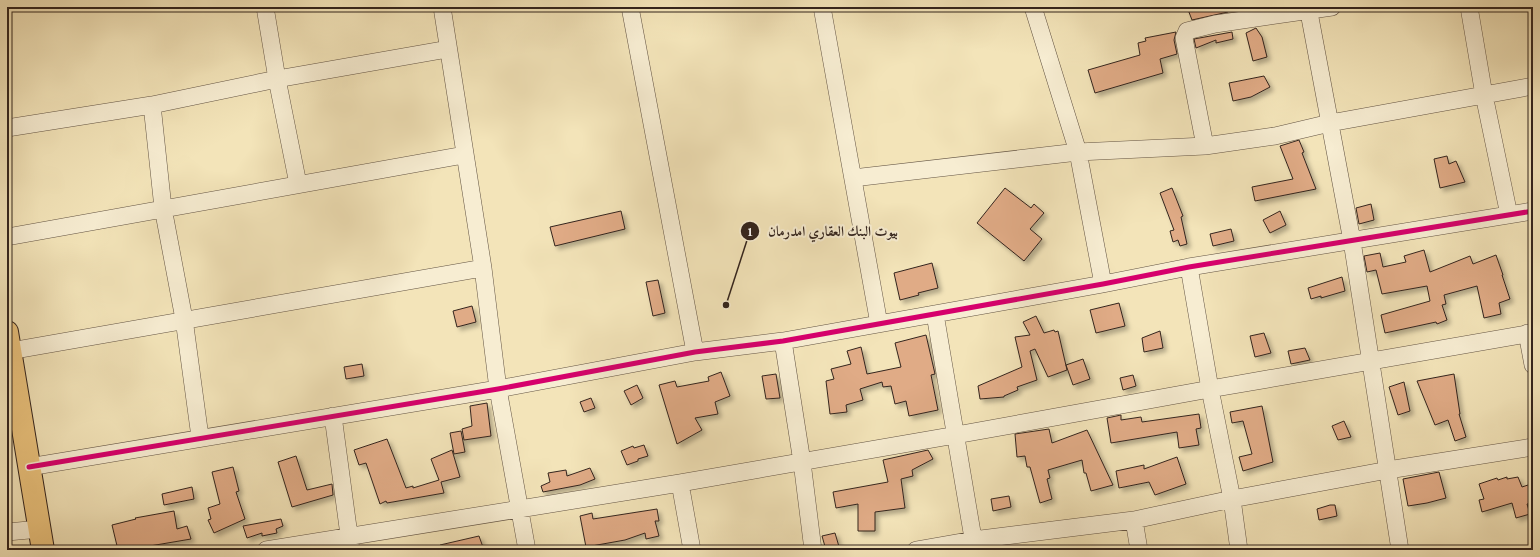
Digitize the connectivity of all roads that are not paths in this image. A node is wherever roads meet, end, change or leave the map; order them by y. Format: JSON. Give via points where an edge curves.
{"nodes":[{"id":1,"x":265,"y":7,"type":"edge"},
{"id":2,"x":442,"y":7,"type":"edge"},
{"id":3,"x":630,"y":7,"type":"edge"},
{"id":4,"x":822,"y":7,"type":"edge"},
{"id":5,"x":1033,"y":7,"type":"edge"},
{"id":6,"x":1332,"y":7,"type":"edge"},
{"id":7,"x":1469,"y":7,"type":"edge"},
{"id":8,"x":1308,"y":9,"type":"edge"},
{"id":9,"x":448,"y":48,"type":"junction"},
{"id":10,"x":277,"y":78,"type":"junction"},
{"id":11,"x":1533,"y":86,"type":"edge"},
{"id":12,"x":1484,"y":95,"type":"junction"},
{"id":13,"x":152,"y":105,"type":"junction"},
{"id":14,"x":1330,"y":123,"type":"junction"},
{"id":15,"x":7,"y":128,"type":"edge"},
{"id":16,"x":1205,"y":146,"type":"junction"},
{"id":17,"x":1078,"y":152,"type":"junction"},
{"id":18,"x":464,"y":155,"type":"junction"},
{"id":19,"x":853,"y":178,"type":"junction"},
{"id":20,"x":298,"y":184,"type":"junction"},
{"id":21,"x":163,"y":208,"type":"junction"},
{"id":22,"x":1533,"y":211,"type":"edge"},
{"id":23,"x":1509,"y":215,"type":"junction"},
{"id":24,"x":7,"y":237,"type":"edge"},
{"id":25,"x":1352,"y":241,"type":"junction"},
{"id":26,"x":1189,"y":267,"type":"junction"},
{"id":27,"x":482,"y":268,"type":"junction"},
{"id":28,"x":1103,"y":284,"type":"junction"},
{"id":29,"x":935,"y":314,"type":"junction"},
{"id":30,"x":184,"y":319,"type":"junction"},
{"id":31,"x":879,"y":324,"type":"junction"},
{"id":32,"x":1530,"y":333,"type":"edge"},
{"id":33,"x":8,"y":341,"type":"edge"},
{"id":34,"x":783,"y":342,"type":"junction"},
{"id":35,"x":695,"y":352,"type":"junction"},
{"id":36,"x":1371,"y":362,"type":"junction"},
{"id":37,"x":1533,"y":365,"type":"edge"},
{"id":38,"x":498,"y":389,"type":"junction"},
{"id":39,"x":1210,"y":389,"type":"junction"},
{"id":40,"x":333,"y":416,"type":"junction"},
{"id":41,"x":956,"y":436,"type":"junction"},
{"id":42,"x":200,"y":438,"type":"junction"},
{"id":43,"x":1533,"y":447,"type":"edge"},
{"id":44,"x":802,"y":462,"type":"junction"},
{"id":45,"x":29,"y":467,"type":"junction"},
{"id":46,"x":1388,"y":470,"type":"junction"},
{"id":47,"x":680,"y":483,"type":"junction"},
{"id":48,"x":1232,"y":499,"type":"junction"},
{"id":49,"x":520,"y":509,"type":"junction"},
{"id":50,"x":1134,"y":520,"type":"junction"},
{"id":51,"x":7,"y":532,"type":"edge"},
{"id":52,"x":42,"y":540,"type":"edge"},
{"id":53,"x":350,"y":543,"type":"edge"},
{"id":54,"x":974,"y":545,"type":"edge"},
{"id":55,"x":266,"y":550,"type":"edge"},
{"id":56,"x":527,"y":550,"type":"edge"},
{"id":57,"x":692,"y":550,"type":"edge"},
{"id":58,"x":813,"y":550,"type":"edge"},
{"id":59,"x":916,"y":550,"type":"edge"},
{"id":60,"x":1139,"y":550,"type":"edge"},
{"id":61,"x":1239,"y":550,"type":"edge"},
{"id":62,"x":1400,"y":550,"type":"edge"}],
"edges":[{"from":1,"to":10,"type":"street"},
{"from":2,"to":9,"type":"street"},
{"from":3,"to":35,"type":"street"},
{"from":4,"to":19,"type":"street"},
{"from":5,"to":17,"type":"street"},
{"from":6,"to":8,"type":"street"},
{"from":7,"to":12,"type":"street"},
{"from":8,"to":14,"type":"street"},
{"from":8,"to":16,"type":"street","via":[[1187,31],[1184,38]]},
{"from":9,"to":10,"type":"street"},
{"from":9,"to":18,"type":"street"},
{"from":10,"to":13,"type":"street"},
{"from":10,"to":20,"type":"street"},
{"from":11,"to":12,"type":"street"},
{"from":12,"to":14,"type":"street"},
{"from":12,"to":23,"type":"street"},
{"from":13,"to":15,"type":"street"},
{"from":13,"to":21,"type":"street"},
{"from":14,"to":16,"type":"street","via":[[1275,136]]},
{"from":14,"to":25,"type":"street"},
{"from":16,"to":17,"type":"street"},
{"from":17,"to":19,"type":"street"},
{"from":17,"to":28,"type":"street"},
{"from":18,"to":20,"type":"street"},
{"from":18,"to":27,"type":"street"},
{"from":19,"to":31,"type":"street"},
{"from":20,"to":21,"type":"street"},
{"from":21,"to":24,"type":"street"},
{"from":21,"to":30,"type":"street"},
{"from":22,"to":23,"type":"street"},
{"from":23,"to":25,"type":"street"},
{"from":25,"to":26,"type":"street"},
{"from":25,"to":36,"type":"street"},
{"from":26,"to":28,"type":"street"},
{"from":26,"to":39,"type":"street"},
{"from":27,"to":30,"type":"street"},
{"from":27,"to":38,"type":"street"},
{"from":28,"to":29,"type":"street"},
{"from":29,"to":31,"type":"street"},
{"from":29,"to":41,"type":"street"},
{"from":30,"to":33,"type":"street"},
{"from":30,"to":42,"type":"street"},
{"from":31,"to":34,"type":"street"},
{"from":32,"to":36,"type":"street"},
{"from":32,"to":37,"type":"street"},
{"from":33,"to":45,"type":"main road"},
{"from":34,"to":35,"type":"street"},
{"from":34,"to":44,"type":"street"},
{"from":35,"to":38,"type":"street"},
{"from":36,"to":39,"type":"street"},
{"from":36,"to":46,"type":"street"},
{"from":38,"to":40,"type":"street"},
{"from":38,"to":49,"type":"street"},
{"from":39,"to":41,"type":"street"},
{"from":39,"to":48,"type":"street"},
{"from":40,"to":42,"type":"street"},
{"from":40,"to":53,"type":"street"},
{"from":41,"to":44,"type":"street"},
{"from":41,"to":54,"type":"street"},
{"from":42,"to":45,"type":"street"},
{"from":43,"to":46,"type":"street"},
{"from":44,"to":47,"type":"street"},
{"from":44,"to":58,"type":"street"},
{"from":45,"to":52,"type":"main road"},
{"from":46,"to":48,"type":"street"},
{"from":46,"to":62,"type":"street"},
{"from":47,"to":49,"type":"street"},
{"from":47,"to":57,"type":"street"},
{"from":48,"to":50,"type":"street"},
{"from":48,"to":61,"type":"street"},
{"from":49,"to":53,"type":"street"},
{"from":49,"to":56,"type":"street"},
{"from":50,"to":54,"type":"street"},
{"from":50,"to":60,"type":"street"},
{"from":51,"to":52,"type":"street"},
{"from":53,"to":55,"type":"street"},
{"from":54,"to":59,"type":"street"}]}
